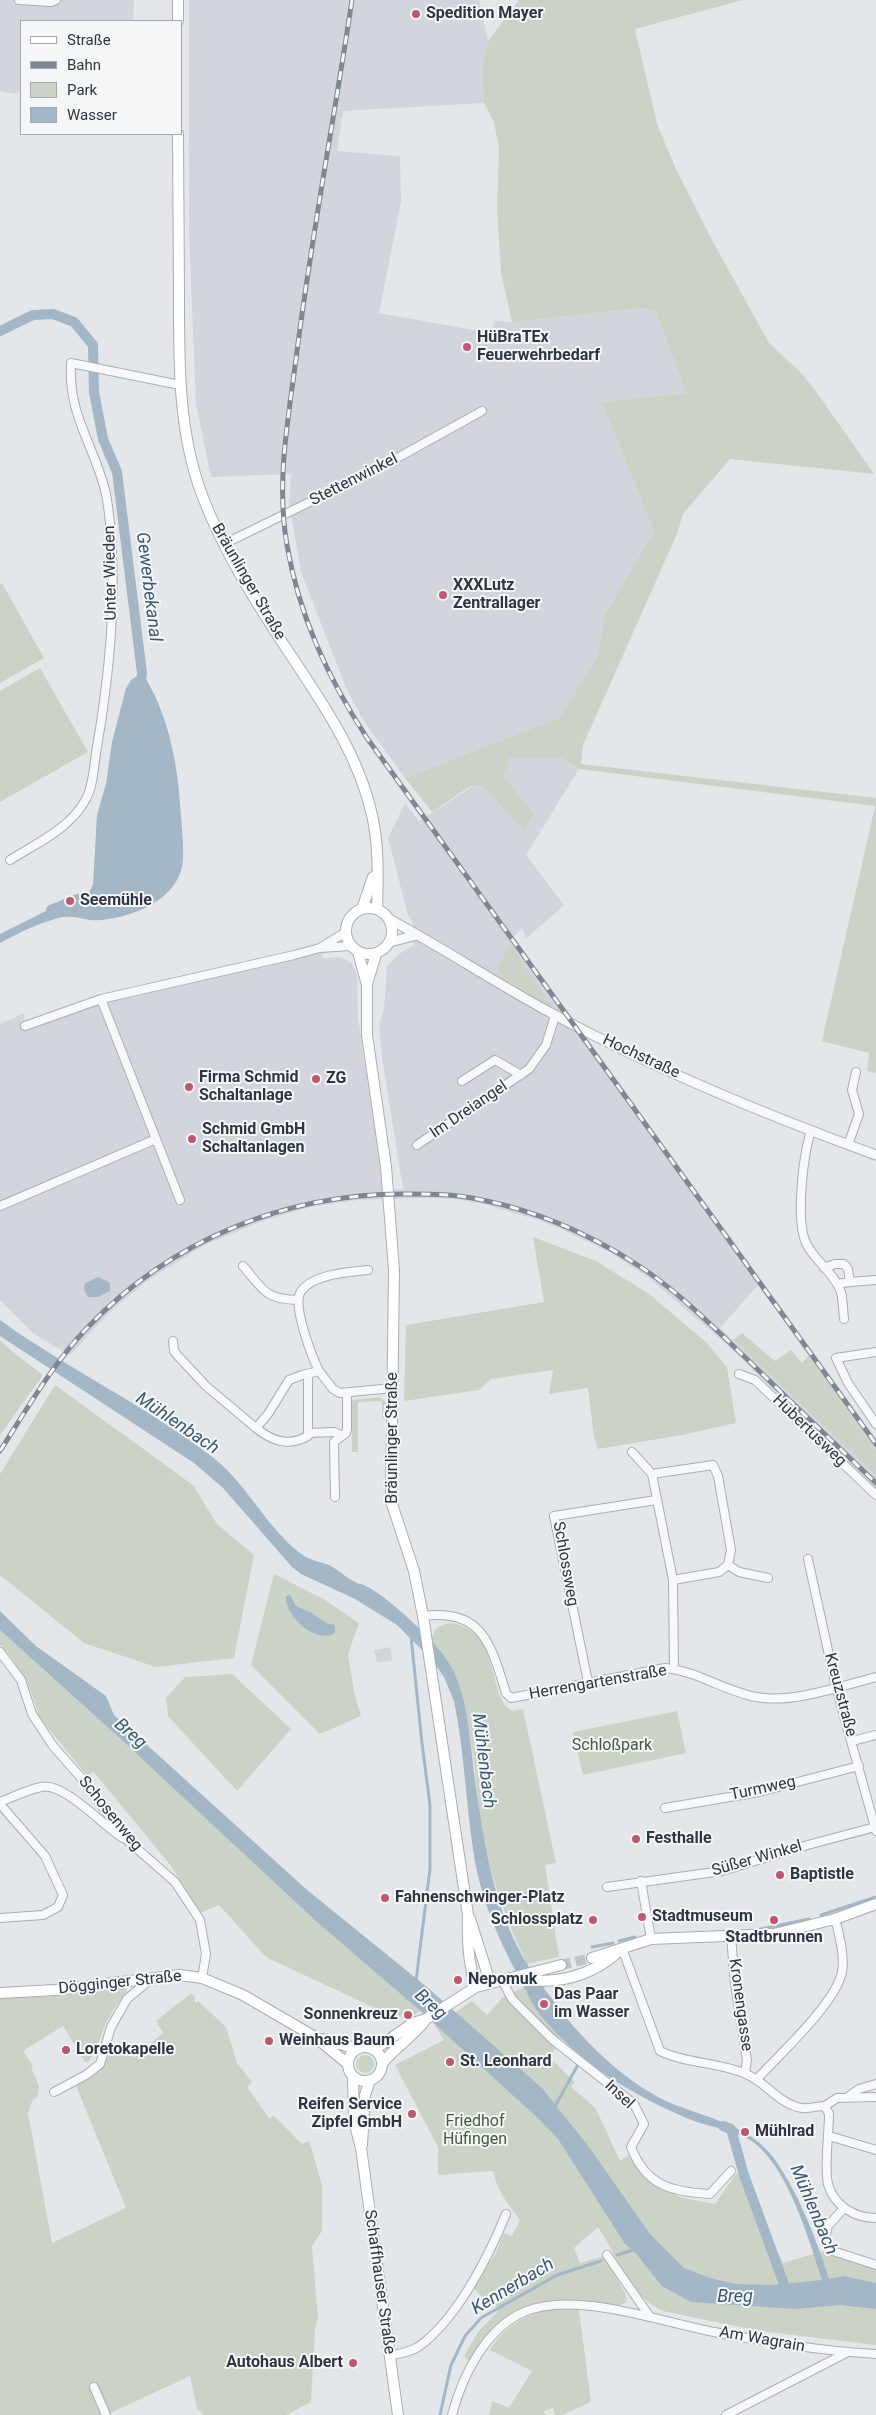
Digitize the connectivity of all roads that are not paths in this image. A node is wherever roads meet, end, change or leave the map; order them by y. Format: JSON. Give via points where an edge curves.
{"nodes":[{"id":1,"x":19,"y":0,"type":"edge"},
{"id":2,"x":56,"y":0,"type":"edge"},
{"id":3,"x":178,"y":0,"type":"edge"},
{"id":4,"x":178,"y":20,"type":"edge"},
{"id":5,"x":178,"y":135,"type":"edge"},
{"id":6,"x":180,"y":385,"type":"junction"},
{"id":7,"x":482,"y":411,"type":"dead end"},
{"id":8,"x":224,"y":544,"type":"junction"},
{"id":9,"x":10,"y":860,"type":"dead end"},
{"id":10,"x":376,"y":863,"type":"junction"},
{"id":11,"x":362,"y":909,"type":"junction"},
{"id":12,"x":377,"y":909,"type":"junction"},
{"id":13,"x":389,"y":919,"type":"junction"},
{"id":14,"x":346,"y":932,"type":"junction"},
{"id":15,"x":417,"y":935,"type":"junction"},
{"id":16,"x":390,"y":942,"type":"junction"},
{"id":17,"x":320,"y":948,"type":"junction"},
{"id":18,"x":355,"y":949,"type":"junction"},
{"id":19,"x":376,"y":954,"type":"junction"},
{"id":20,"x":367,"y":985,"type":"junction"},
{"id":21,"x":101,"y":999,"type":"junction"},
{"id":22,"x":555,"y":1016,"type":"junction"},
{"id":23,"x":25,"y":1026,"type":"dead end"},
{"id":24,"x":856,"y":1072,"type":"dead end"},
{"id":25,"x":521,"y":1075,"type":"junction"},
{"id":26,"x":462,"y":1082,"type":"dead end"},
{"id":27,"x":811,"y":1131,"type":"junction"},
{"id":28,"x":156,"y":1139,"type":"junction"},
{"id":29,"x":417,"y":1145,"type":"dead end"},
{"id":30,"x":848,"y":1145,"type":"junction"},
{"id":31,"x":876,"y":1155,"type":"edge"},
{"id":32,"x":180,"y":1200,"type":"dead end"},
{"id":33,"x":0,"y":1206,"type":"edge"},
{"id":34,"x":243,"y":1266,"type":"dead end"},
{"id":35,"x":824,"y":1268,"type":"junction"},
{"id":36,"x":368,"y":1270,"type":"dead end"},
{"id":37,"x":876,"y":1280,"type":"edge"},
{"id":38,"x":850,"y":1282,"type":"junction"},
{"id":39,"x":837,"y":1284,"type":"junction"},
{"id":40,"x":298,"y":1300,"type":"junction"},
{"id":41,"x":844,"y":1319,"type":"dead end"},
{"id":42,"x":173,"y":1341,"type":"dead end"},
{"id":43,"x":876,"y":1352,"type":"edge"},
{"id":44,"x":319,"y":1371,"type":"junction"},
{"id":45,"x":308,"y":1374,"type":"junction"},
{"id":46,"x":739,"y":1374,"type":"dead end"},
{"id":47,"x":393,"y":1388,"type":"junction"},
{"id":48,"x":346,"y":1393,"type":"junction"},
{"id":49,"x":876,"y":1424,"type":"edge"},
{"id":50,"x":256,"y":1428,"type":"junction"},
{"id":51,"x":309,"y":1433,"type":"junction"},
{"id":52,"x":341,"y":1436,"type":"junction"},
{"id":53,"x":632,"y":1452,"type":"dead end"},
{"id":54,"x":652,"y":1474,"type":"junction"},
{"id":55,"x":876,"y":1495,"type":"edge"},
{"id":56,"x":335,"y":1497,"type":"dead end"},
{"id":57,"x":656,"y":1500,"type":"junction"},
{"id":58,"x":808,"y":1559,"type":"dead end"},
{"id":59,"x":728,"y":1565,"type":"junction"},
{"id":60,"x":768,"y":1578,"type":"dead end"},
{"id":61,"x":673,"y":1580,"type":"junction"},
{"id":62,"x":423,"y":1616,"type":"junction"},
{"id":63,"x":0,"y":1652,"type":"edge"},
{"id":64,"x":674,"y":1669,"type":"junction"},
{"id":65,"x":876,"y":1677,"type":"edge"},
{"id":66,"x":588,"y":1682,"type":"junction"},
{"id":67,"x":836,"y":1688,"type":"junction"},
{"id":68,"x":876,"y":1735,"type":"edge"},
{"id":69,"x":852,"y":1741,"type":"junction"},
{"id":70,"x":859,"y":1766,"type":"junction"},
{"id":71,"x":0,"y":1803,"type":"edge"},
{"id":72,"x":666,"y":1808,"type":"dead end"},
{"id":73,"x":876,"y":1829,"type":"edge"},
{"id":74,"x":127,"y":1840,"type":"junction"},
{"id":75,"x":641,"y":1881,"type":"junction"},
{"id":76,"x":607,"y":1887,"type":"dead end"},
{"id":77,"x":876,"y":1904,"type":"edge"},
{"id":78,"x":468,"y":1915,"type":"junction"},
{"id":79,"x":0,"y":1918,"type":"edge"},
{"id":80,"x":834,"y":1919,"type":"junction"},
{"id":81,"x":731,"y":1936,"type":"junction"},
{"id":82,"x":651,"y":1939,"type":"junction"},
{"id":83,"x":622,"y":1948,"type":"junction"},
{"id":84,"x":592,"y":1958,"type":"tunnel mouth"},
{"id":85,"x":561,"y":1965,"type":"tunnel mouth"},
{"id":86,"x":153,"y":1978,"type":"junction"},
{"id":87,"x":202,"y":1978,"type":"junction"},
{"id":88,"x":510,"y":1978,"type":"junction"},
{"id":89,"x":490,"y":1982,"type":"junction"},
{"id":90,"x":476,"y":1987,"type":"junction"},
{"id":91,"x":0,"y":1993,"type":"edge"},
{"id":92,"x":426,"y":2019,"type":"junction"},
{"id":93,"x":315,"y":2036,"type":"junction"},
{"id":94,"x":356,"y":2049,"type":"junction"},
{"id":95,"x":374,"y":2050,"type":"junction"},
{"id":96,"x":348,"y":2064,"type":"junction"},
{"id":97,"x":382,"y":2064,"type":"junction"},
{"id":98,"x":745,"y":2073,"type":"junction"},
{"id":99,"x":353,"y":2077,"type":"junction"},
{"id":100,"x":370,"y":2080,"type":"junction"},
{"id":101,"x":757,"y":2080,"type":"junction"},
{"id":102,"x":876,"y":2084,"type":"edge"},
{"id":103,"x":54,"y":2092,"type":"dead end"},
{"id":104,"x":849,"y":2096,"type":"junction"},
{"id":105,"x":876,"y":2097,"type":"edge"},
{"id":106,"x":825,"y":2106,"type":"junction"},
{"id":107,"x":829,"y":2136,"type":"junction"},
{"id":108,"x":361,"y":2148,"type":"junction"},
{"id":109,"x":876,"y":2150,"type":"edge"},
{"id":110,"x":731,"y":2171,"type":"dead end"},
{"id":111,"x":844,"y":2208,"type":"junction"},
{"id":112,"x":506,"y":2214,"type":"dead end"},
{"id":113,"x":876,"y":2218,"type":"edge"},
{"id":114,"x":607,"y":2255,"type":"dead end"},
{"id":115,"x":876,"y":2266,"type":"edge"},
{"id":116,"x":650,"y":2317,"type":"junction"},
{"id":117,"x":848,"y":2352,"type":"junction"},
{"id":118,"x":876,"y":2354,"type":"edge"},
{"id":119,"x":389,"y":2356,"type":"junction"},
{"id":120,"x":94,"y":2387,"type":"dead end"},
{"id":121,"x":106,"y":2415,"type":"edge"},
{"id":122,"x":398,"y":2415,"type":"edge"},
{"id":123,"x":452,"y":2415,"type":"edge"},
{"id":124,"x":726,"y":2415,"type":"edge"}],
"edges":[{"from":1,"to":2,"type":"street"},
{"from":3,"to":4,"type":"main road"},
{"from":5,"to":6,"type":"main road","name":"Bräunlinger Straße"},
{"from":6,"to":8,"type":"main road","name":"Bräunlinger Straße","via":[[194,470]]},
{"from":6,"to":9,"type":"street","name":"Unter Wieden","via":[[71,363],[70,385],[77,418],[105,489],[110,517],[113,577],[111,650],[87,798],[61,827]]},
{"from":7,"to":8,"type":"street","name":"Stettenwinkel","via":[[381,467]]},
{"from":8,"to":10,"type":"main road","name":"Bräunlinger Straße","via":[[351,754],[373,816]]},
{"from":10,"to":11,"type":"main road"},
{"from":10,"to":12,"type":"main road"},
{"from":11,"to":12,"type":"main road"},
{"from":11,"to":14,"type":"main road","via":[[350,918]]},
{"from":12,"to":13,"type":"main road"},
{"from":13,"to":15,"type":"street","name":"Hochstraße"},
{"from":13,"to":16,"type":"main road","via":[[392,930]]},
{"from":14,"to":17,"type":"street"},
{"from":14,"to":18,"type":"main road"},
{"from":15,"to":16,"type":"street"},
{"from":15,"to":22,"type":"street","name":"Hochstraße"},
{"from":16,"to":19,"type":"main road"},
{"from":17,"to":18,"type":"street"},
{"from":17,"to":21,"type":"street"},
{"from":18,"to":19,"type":"main road"},
{"from":18,"to":20,"type":"main road","name":"Bräunlinger Straße"},
{"from":19,"to":20,"type":"main road","name":"Bräunlinger Straße"},
{"from":20,"to":47,"type":"main road","name":"Bräunlinger Straße","via":[[368,1035],[386,1167],[394,1270]]},
{"from":21,"to":23,"type":"street"},
{"from":21,"to":28,"type":"street"},
{"from":22,"to":25,"type":"street","name":"Im Dreiangel","via":[[546,1045]]},
{"from":22,"to":27,"type":"street","name":"Hochstraße","via":[[646,1060]]},
{"from":24,"to":30,"type":"street","via":[[852,1090],[859,1114]]},
{"from":25,"to":26,"type":"street","name":"Im Dreiangel","via":[[495,1060]]},
{"from":25,"to":29,"type":"street","name":"Im Dreiangel"},
{"from":27,"to":30,"type":"street","name":"Hochstraße"},
{"from":27,"to":35,"type":"street","via":[[806,1147],[800,1227],[808,1247]]},
{"from":28,"to":32,"type":"street"},
{"from":28,"to":33,"type":"street"},
{"from":30,"to":31,"type":"street","name":"Hochstraße"},
{"from":34,"to":40,"type":"street","via":[[270,1296],[280,1300]]},
{"from":35,"to":38,"type":"street","via":[[844,1264]]},
{"from":35,"to":39,"type":"street"},
{"from":36,"to":40,"type":"street","via":[[323,1277],[304,1288]]},
{"from":37,"to":38,"type":"street"},
{"from":38,"to":39,"type":"street"},
{"from":39,"to":41,"type":"street"},
{"from":40,"to":44,"type":"street","via":[[308,1346]]},
{"from":42,"to":50,"type":"street","via":[[177,1355],[206,1386]]},
{"from":43,"to":49,"type":"street","via":[[836,1358],[848,1383]]},
{"from":44,"to":45,"type":"street"},
{"from":44,"to":48,"type":"street","via":[[333,1389]]},
{"from":45,"to":50,"type":"street","via":[[289,1380]]},
{"from":45,"to":51,"type":"street"},
{"from":46,"to":55,"type":"street","name":"Hubertusweg","via":[[755,1380]]},
{"from":47,"to":48,"type":"street"},
{"from":47,"to":62,"type":"main road","name":"Bräunlinger Straße","via":[[391,1501],[414,1572]]},
{"from":48,"to":52,"type":"street","via":[[347,1429]]},
{"from":50,"to":51,"type":"street","via":[[270,1439],[283,1442],[303,1439]]},
{"from":51,"to":52,"type":"street","via":[[334,1432]]},
{"from":52,"to":56,"type":"street","via":[[334,1442]]},
{"from":53,"to":54,"type":"street"},
{"from":54,"to":57,"type":"street"},
{"from":54,"to":59,"type":"street","via":[[713,1465],[718,1476],[731,1550]]},
{"from":57,"to":61,"type":"street"},
{"from":57,"to":66,"type":"street","name":"Schlossweg","via":[[554,1516]]},
{"from":58,"to":67,"type":"street","name":"Kreuzstraße"},
{"from":59,"to":60,"type":"street","via":[[739,1572]]},
{"from":59,"to":61,"type":"street","via":[[719,1572]]},
{"from":61,"to":64,"type":"street"},
{"from":62,"to":66,"type":"street","name":"Herrengartenstraße","via":[[458,1616],[470,1621],[492,1651],[506,1693],[511,1698]]},
{"from":62,"to":78,"type":"main road","name":"Bräunlinger Straße"},
{"from":63,"to":74,"type":"street","name":"Schosenweg","via":[[21,1680],[32,1714],[53,1746],[83,1780]]},
{"from":64,"to":66,"type":"street","name":"Herrengartenstraße","via":[[655,1669]]},
{"from":64,"to":67,"type":"street","name":"Herrengartenstraße","via":[[756,1697],[794,1696]]},
{"from":65,"to":67,"type":"street","name":"Herrengartenstraße"},
{"from":67,"to":69,"type":"street","name":"Kreuzstraße"},
{"from":68,"to":69,"type":"street"},
{"from":69,"to":70,"type":"street","name":"Kreuzstraße"},
{"from":70,"to":72,"type":"street","name":"Turmweg","via":[[759,1792]]},
{"from":70,"to":73,"type":"street","name":"Kreuzstraße"},
{"from":71,"to":74,"type":"street","via":[[42,1786],[53,1787]]},
{"from":71,"to":79,"type":"street","via":[[45,1856],[63,1895],[58,1907],[43,1915]]},
{"from":73,"to":75,"type":"street","name":"Süßer Winkel","via":[[722,1871]]},
{"from":74,"to":87,"type":"street","name":"Schosenweg","via":[[175,1882],[200,1920],[206,1954]]},
{"from":75,"to":76,"type":"street","name":"Süßer Winkel"},
{"from":75,"to":82,"type":"street"},
{"from":77,"to":80,"type":"main road"},
{"from":78,"to":89,"type":"main road","name":"Bräunlinger Straße"},
{"from":78,"to":90,"type":"main road","name":"Bräunlinger Straße","via":[[470,1964]]},
{"from":80,"to":81,"type":"main road","via":[[774,1934]]},
{"from":80,"to":101,"type":"street","via":[[842,1971],[838,1984],[801,2035]]},
{"from":81,"to":82,"type":"main road"},
{"from":81,"to":98,"type":"street","name":"Kronengasse","via":[[747,2060]]},
{"from":82,"to":83,"type":"main road"},
{"from":83,"to":84,"type":"main road"},
{"from":83,"to":88,"type":"main road","via":[[596,1969],[569,1978]]},
{"from":83,"to":98,"type":"street","via":[[660,2051]]},
{"from":85,"to":88,"type":"main road"},
{"from":86,"to":87,"type":"main road","name":"Dögginger Straße"},
{"from":86,"to":91,"type":"main road","name":"Dögginger Straße"},
{"from":86,"to":103,"type":"street","via":[[127,1999],[111,2027],[100,2064]]},
{"from":87,"to":93,"type":"main road","name":"Dögginger Straße","via":[[244,1995]]},
{"from":88,"to":89,"type":"main road"},
{"from":88,"to":110,"type":"street","name":"Insel","via":[[512,2000],[552,2039],[634,2104],[644,2124],[631,2147],[636,2160],[651,2178],[680,2192],[710,2194]]},
{"from":89,"to":90,"type":"main road"},
{"from":90,"to":92,"type":"main road"},
{"from":92,"to":95,"type":"main road","via":[[413,2023]]},
{"from":92,"to":97,"type":"main road","via":[[418,2031]]},
{"from":93,"to":94,"type":"main road","name":"Dögginger Straße"},
{"from":93,"to":96,"type":"main road","name":"Dögginger Straße"},
{"from":94,"to":95,"type":"main road"},
{"from":94,"to":96,"type":"main road","via":[[351,2053]]},
{"from":95,"to":97,"type":"main road"},
{"from":96,"to":99,"type":"main road"},
{"from":97,"to":100,"type":"main road"},
{"from":98,"to":101,"type":"street"},
{"from":99,"to":100,"type":"main road"},
{"from":99,"to":108,"type":"main road","name":"Schaffhauser Straße","via":[[354,2121]]},
{"from":100,"to":108,"type":"main road","name":"Schaffhauser Straße","via":[[365,2095]]},
{"from":101,"to":106,"type":"street","via":[[800,2108]]},
{"from":102,"to":104,"type":"street"},
{"from":104,"to":105,"type":"street"},
{"from":104,"to":106,"type":"street","via":[[837,2098]]},
{"from":106,"to":107,"type":"street","via":[[829,2114]]},
{"from":107,"to":109,"type":"street"},
{"from":107,"to":111,"type":"street","via":[[828,2184]]},
{"from":108,"to":119,"type":"main road","name":"Schaffhauser Straße"},
{"from":111,"to":113,"type":"street","via":[[867,2218]]},
{"from":111,"to":115,"type":"street","via":[[828,2226],[825,2238],[833,2251]]},
{"from":112,"to":119,"type":"street","via":[[482,2265],[435,2333],[416,2348]]},
{"from":114,"to":116,"type":"street"},
{"from":116,"to":117,"type":"street","name":"Am Wagrain","via":[[712,2332]]},
{"from":116,"to":123,"type":"street","name":"Am Wagrain","via":[[572,2306],[543,2306],[524,2312],[507,2322],[473,2362],[458,2393]]},
{"from":117,"to":118,"type":"street","name":"Am Wagrain"},
{"from":117,"to":124,"type":"street"},
{"from":119,"to":122,"type":"main road","name":"Schaffhauser Straße"},
{"from":120,"to":121,"type":"street"}]}
